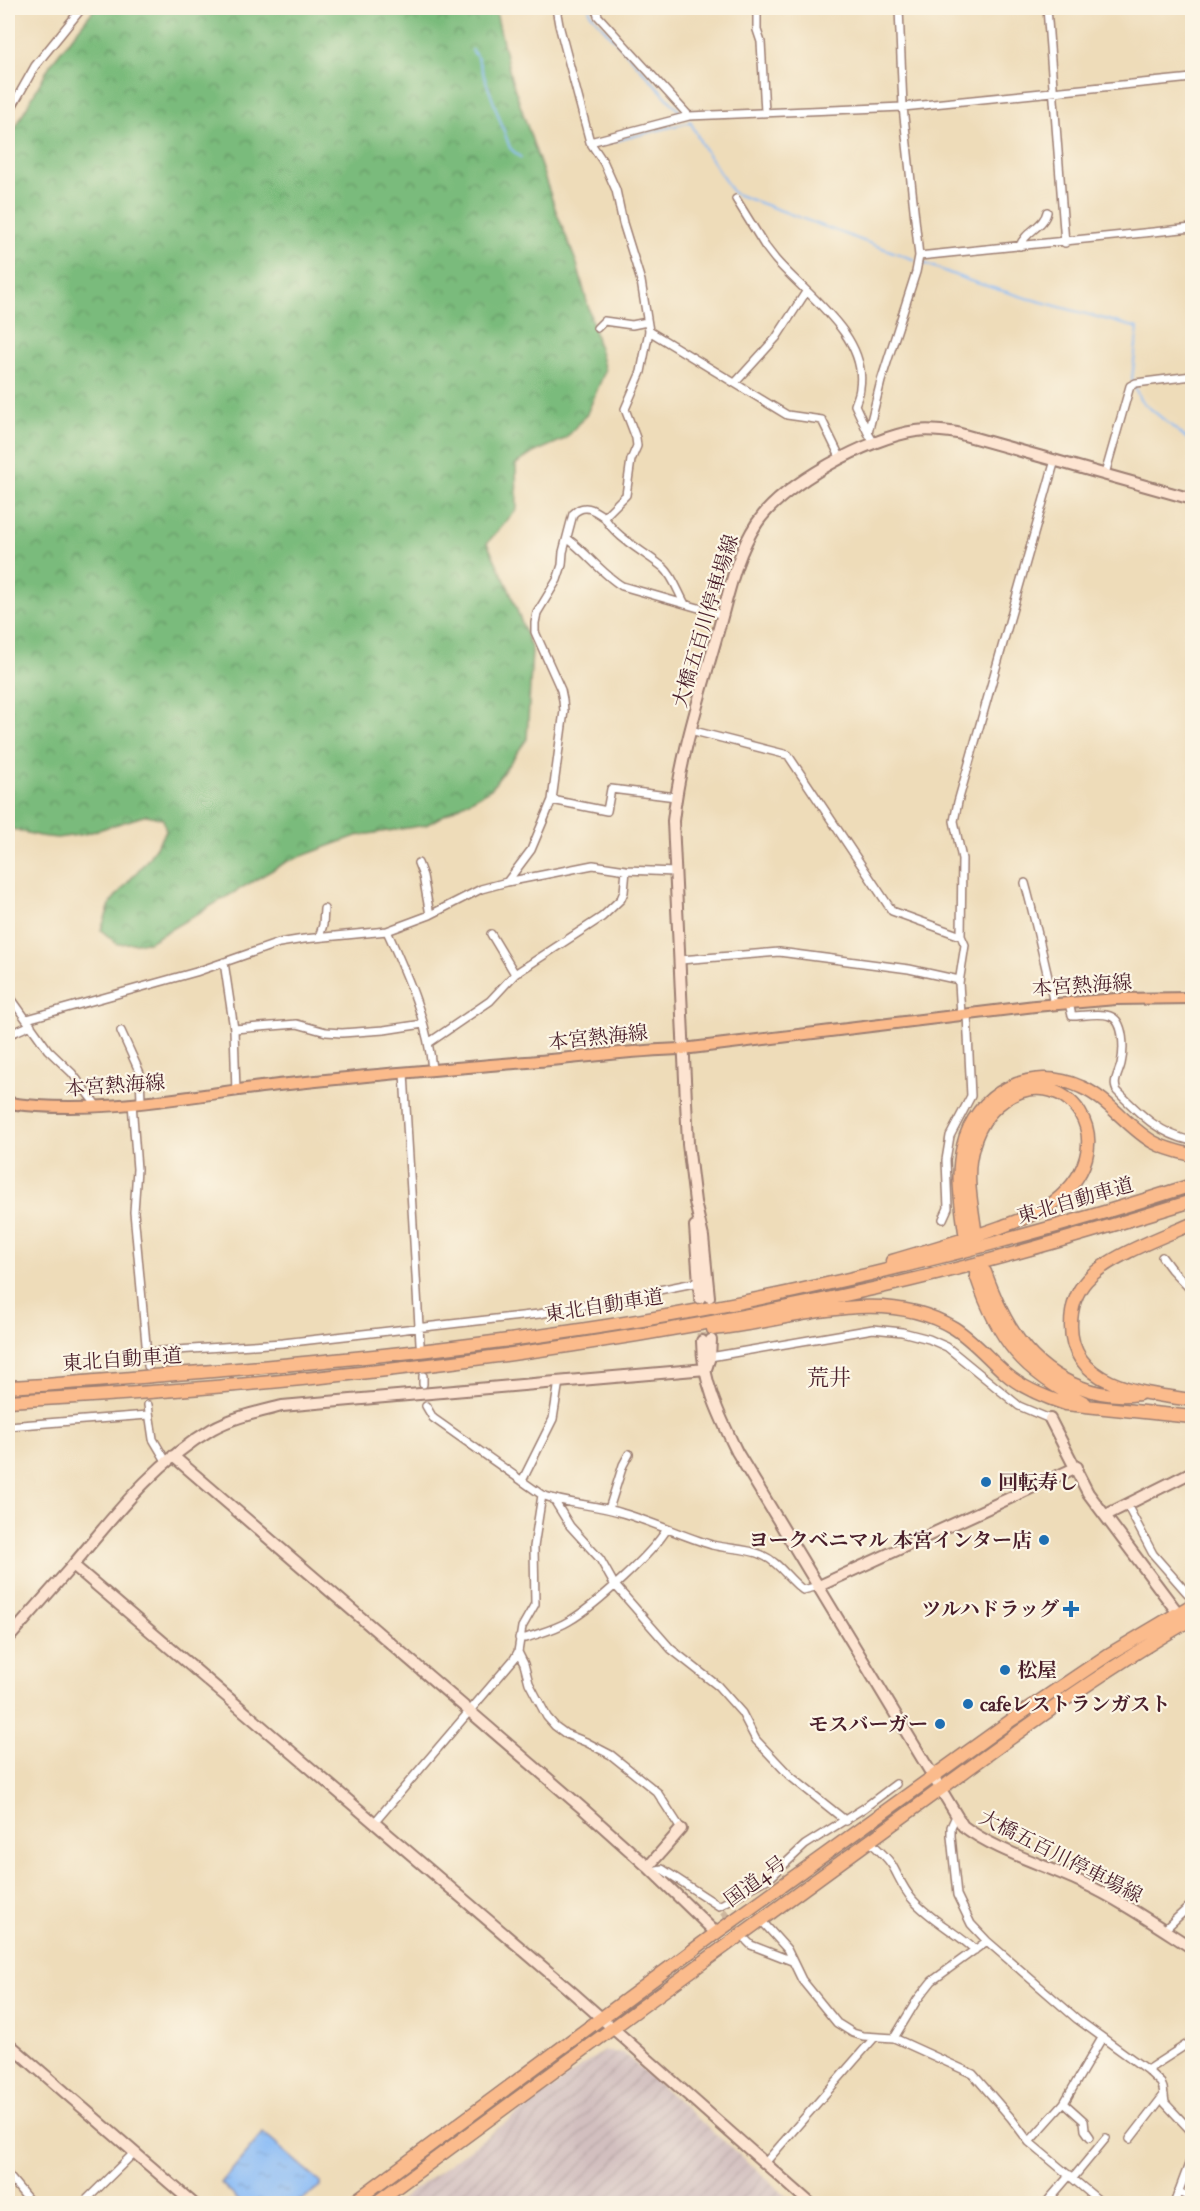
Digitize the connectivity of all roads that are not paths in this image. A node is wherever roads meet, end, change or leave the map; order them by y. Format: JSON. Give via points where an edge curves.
{"nodes":[{"id":1,"x":82,"y":8,"type":"edge"},
{"id":2,"x":556,"y":8,"type":"edge"},
{"id":3,"x":596,"y":8,"type":"edge"},
{"id":4,"x":757,"y":8,"type":"edge"},
{"id":5,"x":899,"y":8,"type":"edge"},
{"id":6,"x":1047,"y":8,"type":"edge"},
{"id":7,"x":1192,"y":78,"type":"edge"},
{"id":8,"x":1055,"y":93,"type":"junction"},
{"id":9,"x":903,"y":107,"type":"junction"},
{"id":10,"x":765,"y":112,"type":"junction"},
{"id":11,"x":8,"y":114,"type":"edge"},
{"id":12,"x":689,"y":116,"type":"junction"},
{"id":13,"x":590,"y":142,"type":"junction"},
{"id":14,"x":736,"y":199,"type":"dead end"},
{"id":15,"x":1047,"y":212,"type":"dead end"},
{"id":16,"x":1192,"y":228,"type":"edge"},
{"id":17,"x":1065,"y":243,"type":"junction"},
{"id":18,"x":1020,"y":246,"type":"junction"},
{"id":19,"x":919,"y":256,"type":"junction"},
{"id":20,"x":806,"y":292,"type":"junction"},
{"id":21,"x":647,"y":322,"type":"junction"},
{"id":22,"x":597,"y":328,"type":"dead end"},
{"id":23,"x":649,"y":331,"type":"junction"},
{"id":24,"x":1192,"y":376,"type":"edge"},
{"id":25,"x":735,"y":383,"type":"junction"},
{"id":26,"x":871,"y":438,"type":"junction"},
{"id":27,"x":841,"y":459,"type":"junction"},
{"id":28,"x":1055,"y":460,"type":"junction"},
{"id":29,"x":1105,"y":474,"type":"junction"},
{"id":30,"x":1192,"y":499,"type":"edge"},
{"id":31,"x":604,"y":517,"type":"junction"},
{"id":32,"x":568,"y":539,"type":"junction"},
{"id":33,"x":685,"y":604,"type":"junction"},
{"id":34,"x":723,"y":615,"type":"junction"},
{"id":35,"x":690,"y":730,"type":"junction"},
{"id":36,"x":676,"y":797,"type":"junction"},
{"id":37,"x":552,"y":800,"type":"junction"},
{"id":38,"x":418,"y":863,"type":"dead end"},
{"id":39,"x":626,"y":870,"type":"junction"},
{"id":40,"x":675,"y":872,"type":"junction"},
{"id":41,"x":507,"y":882,"type":"junction"},
{"id":42,"x":1025,"y":883,"type":"dead end"},
{"id":43,"x":324,"y":909,"type":"dead end"},
{"id":44,"x":430,"y":915,"type":"junction"},
{"id":45,"x":387,"y":931,"type":"junction"},
{"id":46,"x":491,"y":934,"type":"dead end"},
{"id":47,"x":961,"y":936,"type":"junction"},
{"id":48,"x":319,"y":937,"type":"junction"},
{"id":49,"x":680,"y":960,"type":"junction"},
{"id":50,"x":224,"y":962,"type":"junction"},
{"id":51,"x":515,"y":974,"type":"junction"},
{"id":52,"x":959,"y":980,"type":"junction"},
{"id":53,"x":8,"y":994,"type":"edge"},
{"id":54,"x":1192,"y":996,"type":"edge"},
{"id":55,"x":1069,"y":1003,"type":"junction"},
{"id":56,"x":1054,"y":1004,"type":"junction"},
{"id":57,"x":964,"y":1015,"type":"junction"},
{"id":58,"x":29,"y":1022,"type":"junction"},
{"id":59,"x":423,"y":1024,"type":"junction"},
{"id":60,"x":234,"y":1029,"type":"junction"},
{"id":61,"x":120,"y":1031,"type":"dead end"},
{"id":62,"x":8,"y":1035,"type":"edge"},
{"id":63,"x":430,"y":1042,"type":"junction"},
{"id":64,"x":683,"y":1049,"type":"junction"},
{"id":65,"x":432,"y":1069,"type":"junction"},
{"id":66,"x":404,"y":1073,"type":"junction"},
{"id":67,"x":236,"y":1092,"type":"junction"},
{"id":68,"x":8,"y":1103,"type":"edge"},
{"id":69,"x":137,"y":1103,"type":"junction"},
{"id":70,"x":97,"y":1106,"type":"junction"},
{"id":71,"x":1192,"y":1141,"type":"edge"},
{"id":72,"x":1192,"y":1155,"type":"edge"},
{"id":73,"x":1192,"y":1185,"type":"edge"},
{"id":74,"x":1192,"y":1201,"type":"edge"},
{"id":75,"x":695,"y":1202,"type":"junction"},
{"id":76,"x":943,"y":1219,"type":"dead end"},
{"id":77,"x":1192,"y":1224,"type":"edge"},
{"id":78,"x":1162,"y":1257,"type":"dead end"},
{"id":79,"x":699,"y":1282,"type":"junction"},
{"id":80,"x":1192,"y":1291,"type":"edge"},
{"id":81,"x":793,"y":1292,"type":"junction"},
{"id":82,"x":420,"y":1326,"type":"junction"},
{"id":83,"x":632,"y":1336,"type":"junction"},
{"id":84,"x":420,"y":1343,"type":"dead end"},
{"id":85,"x":147,"y":1352,"type":"junction"},
{"id":86,"x":710,"y":1357,"type":"junction"},
{"id":87,"x":148,"y":1366,"type":"dead end"},
{"id":88,"x":706,"y":1369,"type":"junction"},
{"id":89,"x":423,"y":1376,"type":"dead end"},
{"id":90,"x":559,"y":1381,"type":"junction"},
{"id":91,"x":423,"y":1384,"type":"dead end"},
{"id":92,"x":8,"y":1387,"type":"edge"},
{"id":93,"x":1143,"y":1393,"type":"junction"},
{"id":94,"x":1192,"y":1400,"type":"edge"},
{"id":95,"x":8,"y":1401,"type":"edge"},
{"id":96,"x":148,"y":1405,"type":"dead end"},
{"id":97,"x":426,"y":1406,"type":"dead end"},
{"id":98,"x":1091,"y":1407,"type":"junction"},
{"id":99,"x":148,"y":1415,"type":"junction"},
{"id":100,"x":1192,"y":1417,"type":"edge"},
{"id":101,"x":1050,"y":1419,"type":"joint"},
{"id":102,"x":8,"y":1426,"type":"edge"},
{"id":103,"x":629,"y":1454,"type":"dead end"},
{"id":104,"x":170,"y":1459,"type":"junction"},
{"id":105,"x":1077,"y":1467,"type":"junction"},
{"id":106,"x":1192,"y":1472,"type":"edge"},
{"id":107,"x":522,"y":1480,"type":"junction"},
{"id":108,"x":542,"y":1495,"type":"junction"},
{"id":109,"x":554,"y":1500,"type":"junction"},
{"id":110,"x":1127,"y":1505,"type":"junction"},
{"id":111,"x":609,"y":1509,"type":"junction"},
{"id":112,"x":1106,"y":1515,"type":"junction"},
{"id":113,"x":667,"y":1529,"type":"junction"},
{"id":114,"x":73,"y":1565,"type":"junction"},
{"id":115,"x":614,"y":1584,"type":"junction"},
{"id":116,"x":819,"y":1586,"type":"junction"},
{"id":117,"x":1190,"y":1600,"type":"edge"},
{"id":118,"x":1178,"y":1613,"type":"junction"},
{"id":119,"x":1192,"y":1618,"type":"edge"},
{"id":120,"x":519,"y":1638,"type":"junction"},
{"id":121,"x":8,"y":1640,"type":"edge"},
{"id":122,"x":518,"y":1652,"type":"junction"},
{"id":123,"x":470,"y":1712,"type":"junction"},
{"id":124,"x":933,"y":1778,"type":"junction"},
{"id":125,"x":896,"y":1784,"type":"dead end"},
{"id":126,"x":941,"y":1789,"type":"junction"},
{"id":127,"x":956,"y":1816,"type":"junction"},
{"id":128,"x":846,"y":1821,"type":"junction"},
{"id":129,"x":374,"y":1823,"type":"junction"},
{"id":130,"x":681,"y":1829,"type":"joint"},
{"id":131,"x":869,"y":1841,"type":"junction"},
{"id":132,"x":650,"y":1869,"type":"junction"},
{"id":133,"x":1192,"y":1904,"type":"edge"},
{"id":134,"x":760,"y":1919,"type":"junction"},
{"id":135,"x":1164,"y":1930,"type":"junction"},
{"id":136,"x":716,"y":1933,"type":"junction"},
{"id":137,"x":747,"y":1941,"type":"tunnel mouth"},
{"id":138,"x":987,"y":1941,"type":"junction"},
{"id":139,"x":1192,"y":1948,"type":"edge"},
{"id":140,"x":975,"y":1950,"type":"junction"},
{"id":141,"x":792,"y":1961,"type":"junction"},
{"id":142,"x":600,"y":2018,"type":"junction"},
{"id":143,"x":610,"y":2028,"type":"junction"},
{"id":144,"x":874,"y":2038,"type":"junction"},
{"id":145,"x":894,"y":2038,"type":"junction"},
{"id":146,"x":1102,"y":2038,"type":"junction"},
{"id":147,"x":1192,"y":2041,"type":"edge"},
{"id":148,"x":8,"y":2043,"type":"edge"},
{"id":149,"x":1147,"y":2070,"type":"junction"},
{"id":150,"x":1164,"y":2096,"type":"junction"},
{"id":151,"x":1064,"y":2103,"type":"junction"},
{"id":152,"x":1192,"y":2132,"type":"edge"},
{"id":153,"x":1090,"y":2137,"type":"dead end"},
{"id":154,"x":1106,"y":2138,"type":"dead end"},
{"id":155,"x":1130,"y":2139,"type":"dead end"},
{"id":156,"x":1029,"y":2142,"type":"junction"},
{"id":157,"x":135,"y":2152,"type":"junction"},
{"id":158,"x":1192,"y":2156,"type":"edge"},
{"id":159,"x":765,"y":2163,"type":"junction"},
{"id":160,"x":8,"y":2175,"type":"edge"},
{"id":161,"x":1072,"y":2177,"type":"junction"},
{"id":162,"x":1178,"y":2192,"type":"junction"},
{"id":163,"x":1192,"y":2197,"type":"edge"},
{"id":164,"x":32,"y":2204,"type":"edge"},
{"id":165,"x":82,"y":2204,"type":"edge"},
{"id":166,"x":194,"y":2204,"type":"edge"},
{"id":167,"x":351,"y":2204,"type":"edge"},
{"id":168,"x":374,"y":2204,"type":"edge"},
{"id":169,"x":811,"y":2204,"type":"edge"},
{"id":170,"x":1045,"y":2204,"type":"edge"},
{"id":171,"x":1103,"y":2204,"type":"edge"},
{"id":172,"x":1174,"y":2204,"type":"edge"}],
"edges":[{"from":1,"to":11,"type":"street","via":[[35,66]]},
{"from":2,"to":13,"type":"street"},
{"from":3,"to":12,"type":"street","via":[[598,16]]},
{"from":4,"to":10,"type":"street"},
{"from":5,"to":9,"type":"street"},
{"from":6,"to":8,"type":"street"},
{"from":7,"to":8,"type":"street"},
{"from":8,"to":9,"type":"street"},
{"from":8,"to":17,"type":"street"},
{"from":9,"to":10,"type":"street"},
{"from":9,"to":19,"type":"street"},
{"from":10,"to":12,"type":"street"},
{"from":12,"to":13,"type":"street"},
{"from":13,"to":21,"type":"street","via":[[616,190],[641,281]]},
{"from":14,"to":20,"type":"street","via":[[765,246]]},
{"from":15,"to":18,"type":"street","via":[[1043,221],[1023,237]]},
{"from":16,"to":17,"type":"street"},
{"from":17,"to":18,"type":"street"},
{"from":18,"to":19,"type":"street"},
{"from":19,"to":26,"type":"street","via":[[881,381]]},
{"from":20,"to":25,"type":"street","via":[[776,338]]},
{"from":20,"to":26,"type":"street","via":[[848,336],[860,372],[861,386],[855,405]]},
{"from":21,"to":22,"type":"street","via":[[632,325],[604,321]]},
{"from":21,"to":23,"type":"street"},
{"from":23,"to":25,"type":"street"},
{"from":23,"to":31,"type":"street","via":[[641,372],[625,409],[637,447],[631,460],[627,495]]},
{"from":24,"to":29,"type":"street","via":[[1130,386]]},
{"from":25,"to":27,"type":"street","via":[[787,415],[822,420]]},
{"from":26,"to":27,"type":"street","name":"大橋五百川停車場線"},
{"from":26,"to":28,"type":"street","name":"大橋五百川停車場線","via":[[936,430]]},
{"from":27,"to":34,"type":"street","name":"大橋五百川停車場線","via":[[779,498],[757,522],[739,559]]},
{"from":28,"to":29,"type":"street","name":"大橋五百川停車場線"},
{"from":28,"to":47,"type":"street","via":[[954,821],[962,859]]},
{"from":29,"to":30,"type":"street","name":"大橋五百川停車場線"},
{"from":31,"to":32,"type":"street","via":[[589,508],[580,509],[571,518]]},
{"from":31,"to":33,"type":"street","via":[[627,542],[666,569]]},
{"from":32,"to":33,"type":"street","via":[[622,586]]},
{"from":32,"to":37,"type":"street","via":[[557,580],[541,604],[535,623],[535,632],[563,700]]},
{"from":33,"to":34,"type":"street"},
{"from":34,"to":35,"type":"street","name":"大橋五百川停車場線"},
{"from":35,"to":36,"type":"street","name":"大橋五百川停車場線"},
{"from":35,"to":47,"type":"street","via":[[788,755],[892,911]]},
{"from":36,"to":37,"type":"street","via":[[612,789],[607,812]]},
{"from":36,"to":40,"type":"street","name":"大橋五百川停車場線"},
{"from":37,"to":41,"type":"street","via":[[531,850]]},
{"from":38,"to":44,"type":"street"},
{"from":39,"to":40,"type":"street"},
{"from":39,"to":41,"type":"street","via":[[585,866]]},
{"from":39,"to":51,"type":"street","via":[[621,899],[602,917]]},
{"from":40,"to":49,"type":"street","name":"大橋五百川停車場線"},
{"from":41,"to":44,"type":"street","via":[[481,889]]},
{"from":42,"to":56,"type":"street"},
{"from":43,"to":48,"type":"street"},
{"from":44,"to":45,"type":"street"},
{"from":45,"to":48,"type":"street"},
{"from":45,"to":59,"type":"street"},
{"from":46,"to":51,"type":"street"},
{"from":47,"to":52,"type":"street","via":[[965,945]]},
{"from":48,"to":50,"type":"street","via":[[279,943]]},
{"from":49,"to":52,"type":"street","via":[[779,952],[909,969]]},
{"from":49,"to":64,"type":"street","name":"大橋五百川停車場線"},
{"from":50,"to":58,"type":"street"},
{"from":50,"to":60,"type":"street"},
{"from":51,"to":63,"type":"street","via":[[490,1001]]},
{"from":52,"to":57,"type":"street"},
{"from":53,"to":58,"type":"street"},
{"from":54,"to":55,"type":"main road","name":"本宮熱海線"},
{"from":55,"to":56,"type":"main road","name":"本宮熱海線"},
{"from":55,"to":71,"type":"street","via":[[1072,1016],[1105,1015],[1117,1022],[1123,1041],[1115,1083],[1118,1091],[1156,1127]]},
{"from":56,"to":57,"type":"main road","name":"本宮熱海線"},
{"from":57,"to":64,"type":"main road","name":"本宮熱海線"},
{"from":57,"to":76,"type":"street","via":[[971,1096],[950,1136],[946,1160],[948,1208]]},
{"from":58,"to":62,"type":"street"},
{"from":58,"to":70,"type":"street"},
{"from":59,"to":60,"type":"street","via":[[342,1033],[289,1023]]},
{"from":59,"to":63,"type":"street"},
{"from":60,"to":67,"type":"street"},
{"from":61,"to":69,"type":"street","via":[[140,1073]]},
{"from":63,"to":65,"type":"street"},
{"from":64,"to":65,"type":"main road","name":"本宮熱海線"},
{"from":64,"to":75,"type":"street","name":"大橋五百川停車場線"},
{"from":65,"to":66,"type":"main road","name":"本宮熱海線"},
{"from":66,"to":67,"type":"main road","name":"本宮熱海線"},
{"from":66,"to":82,"type":"street"},
{"from":67,"to":69,"type":"main road","name":"本宮熱海線"},
{"from":68,"to":70,"type":"main road","name":"本宮熱海線"},
{"from":69,"to":70,"type":"main road","name":"本宮熱海線"},
{"from":69,"to":85,"type":"street","via":[[134,1212]]},
{"from":72,"to":81,"type":"highway","via":[[1153,1142],[1100,1098],[1080,1087],[1050,1079],[1017,1083],[988,1100],[974,1118],[963,1145],[959,1175],[970,1231],[970,1163],[976,1138],[1000,1103],[1027,1090],[1048,1090],[1068,1100],[1083,1116],[1088,1153],[1075,1181],[1045,1208],[981,1234]]},
{"from":73,"to":81,"type":"highway","name":"東北自動車道","via":[[962,1252]]},
{"from":74,"to":83,"type":"highway","name":"東北自動車道","via":[[1028,1250],[879,1288]]},
{"from":75,"to":79,"type":"street","name":"大橋五百川停車場線"},
{"from":75,"to":79,"type":"street","name":"大橋五百川停車場線","via":[[703,1237],[704,1298]]},
{"from":77,"to":93,"type":"highway","via":[[1108,1263],[1087,1280],[1074,1303],[1071,1331],[1084,1361],[1108,1381]]},
{"from":78,"to":80,"type":"street"},
{"from":79,"to":82,"type":"street","via":[[539,1314]]},
{"from":81,"to":92,"type":"highway","name":"東北自動車道","via":[[630,1322],[454,1348]]},
{"from":82,"to":84,"type":"street"},
{"from":82,"to":85,"type":"street","via":[[284,1343]]},
{"from":83,"to":95,"type":"highway","name":"東北自動車道","via":[[421,1367]]},
{"from":83,"to":98,"type":"highway","via":[[731,1328],[864,1307],[908,1309],[955,1329],[1023,1386],[1059,1402]]},
{"from":85,"to":87,"type":"street"},
{"from":86,"to":88,"type":"street","name":"大橋五百川停車場線"},
{"from":86,"to":88,"type":"street","name":"大橋五百川停車場線","via":[[707,1340],[702,1356]]},
{"from":86,"to":101,"type":"street","via":[[873,1329],[902,1332],[947,1347],[1019,1406]]},
{"from":88,"to":90,"type":"street"},
{"from":88,"to":116,"type":"street","name":"大橋五百川停車場線","via":[[713,1399],[737,1452]]},
{"from":89,"to":91,"type":"street"},
{"from":90,"to":104,"type":"street","via":[[282,1406],[213,1428]]},
{"from":90,"to":107,"type":"street","via":[[553,1419]]},
{"from":93,"to":94,"type":"highway"},
{"from":93,"to":98,"type":"highway","via":[[1119,1397],[1091,1391],[1047,1370],[1015,1337],[980,1274],[998,1328],[1018,1356],[1041,1378]]},
{"from":96,"to":99,"type":"street"},
{"from":97,"to":107,"type":"street","via":[[433,1418]]},
{"from":98,"to":100,"type":"highway"},
{"from":99,"to":102,"type":"street"},
{"from":99,"to":104,"type":"street","via":[[153,1439]]},
{"from":101,"to":105,"type":"street"},
{"from":103,"to":111,"type":"street"},
{"from":104,"to":114,"type":"street","via":[[134,1492]]},
{"from":104,"to":123,"type":"street"},
{"from":105,"to":112,"type":"street","via":[[1088,1492]]},
{"from":105,"to":116,"type":"street"},
{"from":106,"to":110,"type":"street"},
{"from":107,"to":108,"type":"street"},
{"from":108,"to":109,"type":"street"},
{"from":108,"to":120,"type":"street","via":[[534,1547],[535,1604]]},
{"from":109,"to":111,"type":"street"},
{"from":109,"to":115,"type":"street","via":[[570,1526],[600,1559]]},
{"from":110,"to":112,"type":"street"},
{"from":110,"to":117,"type":"street","via":[[1154,1554]]},
{"from":111,"to":113,"type":"street"},
{"from":112,"to":118,"type":"street"},
{"from":113,"to":115,"type":"street","via":[[659,1542]]},
{"from":113,"to":116,"type":"street","via":[[728,1549],[763,1555],[803,1590]]},
{"from":114,"to":121,"type":"street"},
{"from":114,"to":129,"type":"street"},
{"from":115,"to":120,"type":"street","via":[[570,1621]]},
{"from":115,"to":128,"type":"street","via":[[670,1649],[732,1701],[756,1740],[790,1776]]},
{"from":116,"to":124,"type":"street","name":"大橋五百川停車場線"},
{"from":117,"to":118,"type":"highway","name":"国道4号"},
{"from":118,"to":124,"type":"highway","name":"国道4号","via":[[1053,1691]]},
{"from":119,"to":126,"type":"highway","name":"国道4号","via":[[1116,1664]]},
{"from":120,"to":122,"type":"street"},
{"from":122,"to":123,"type":"street"},
{"from":122,"to":130,"type":"street","via":[[529,1683],[555,1726],[611,1755],[657,1792]]},
{"from":123,"to":129,"type":"street"},
{"from":123,"to":132,"type":"street"},
{"from":124,"to":126,"type":"street","name":"大橋五百川停車場線"},
{"from":124,"to":136,"type":"highway","name":"国道4号"},
{"from":125,"to":128,"type":"street"},
{"from":126,"to":127,"type":"street","name":"大橋五百川停車場線"},
{"from":126,"to":131,"type":"highway","name":"国道4号"},
{"from":127,"to":135,"type":"street","name":"大橋五百川停車場線","via":[[981,1839],[1082,1882]]},
{"from":127,"to":138,"type":"street","via":[[951,1836],[957,1895],[967,1918]]},
{"from":128,"to":132,"type":"street","via":[[806,1845],[771,1877],[721,1908],[662,1869]]},
{"from":129,"to":142,"type":"street"},
{"from":130,"to":132,"type":"street"},
{"from":131,"to":134,"type":"highway","name":"国道4号"},
{"from":131,"to":140,"type":"street","via":[[890,1862],[897,1880],[915,1902]]},
{"from":132,"to":136,"type":"street"},
{"from":133,"to":135,"type":"street"},
{"from":134,"to":141,"type":"street","via":[[787,1949]]},
{"from":134,"to":143,"type":"highway","name":"国道4号"},
{"from":135,"to":139,"type":"street","name":"大橋五百川停車場線"},
{"from":136,"to":142,"type":"highway","name":"国道4号"},
{"from":137,"to":141,"type":"street"},
{"from":138,"to":140,"type":"street"},
{"from":138,"to":146,"type":"street"},
{"from":140,"to":145,"type":"street","via":[[932,1981]]},
{"from":141,"to":144,"type":"street","via":[[837,2024]]},
{"from":142,"to":143,"type":"street"},
{"from":142,"to":167,"type":"highway","name":"国道4号"},
{"from":143,"to":159,"type":"street"},
{"from":143,"to":168,"type":"highway","name":"国道4号"},
{"from":144,"to":145,"type":"street"},
{"from":144,"to":159,"type":"street"},
{"from":145,"to":156,"type":"street","via":[[973,2074]]},
{"from":146,"to":149,"type":"street"},
{"from":146,"to":151,"type":"street"},
{"from":147,"to":149,"type":"street"},
{"from":148,"to":157,"type":"street"},
{"from":149,"to":150,"type":"street","via":[[1161,2083]]},
{"from":150,"to":152,"type":"street","via":[[1165,2103]]},
{"from":150,"to":155,"type":"street"},
{"from":151,"to":153,"type":"street","via":[[1084,2121]]},
{"from":151,"to":156,"type":"street"},
{"from":154,"to":161,"type":"street"},
{"from":156,"to":161,"type":"street"},
{"from":157,"to":165,"type":"street"},
{"from":157,"to":166,"type":"street"},
{"from":158,"to":162,"type":"street"},
{"from":159,"to":169,"type":"street"},
{"from":160,"to":164,"type":"street"},
{"from":161,"to":170,"type":"street"},
{"from":161,"to":171,"type":"street"},
{"from":162,"to":163,"type":"street"},
{"from":162,"to":172,"type":"street"}]}
